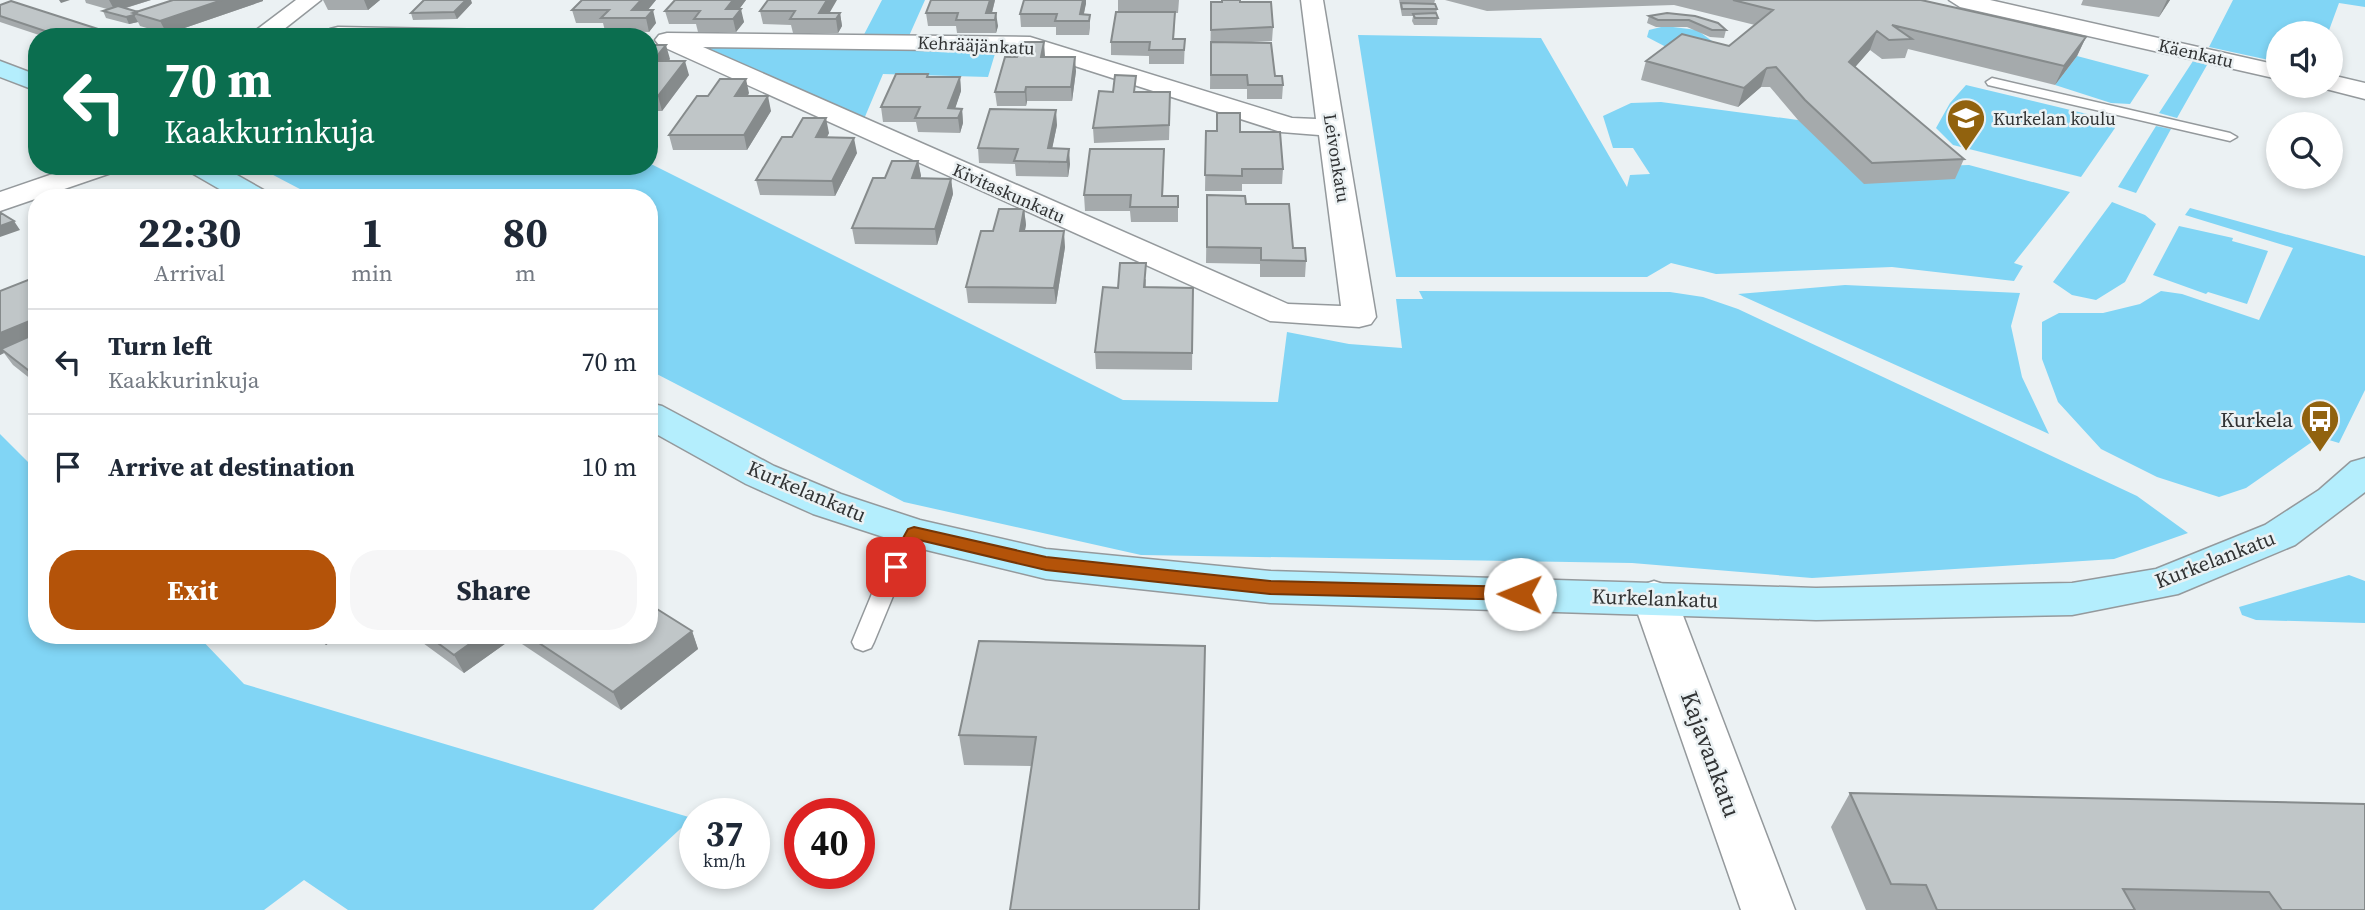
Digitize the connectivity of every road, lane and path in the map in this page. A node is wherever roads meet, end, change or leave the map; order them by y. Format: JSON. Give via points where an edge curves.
{"nodes":[{"id":1,"x":310,"y":0,"type":"edge"},
{"id":2,"x":1312,"y":0,"type":"edge"},
{"id":3,"x":1960,"y":0,"type":"edge"},
{"id":4,"x":271,"y":28,"type":"edge"},
{"id":5,"x":658,"y":40,"type":"edge"},
{"id":6,"x":0,"y":68,"type":"edge"},
{"id":7,"x":2266,"y":69,"type":"edge"},
{"id":8,"x":28,"y":80,"type":"edge"},
{"id":9,"x":1992,"y":82,"type":"edge"},
{"id":10,"x":2343,"y":84,"type":"edge"},
{"id":11,"x":2364,"y":87,"type":"edge"},
{"id":12,"x":1332,"y":128,"type":"junction"},
{"id":13,"x":2230,"y":137,"type":"dead end"},
{"id":14,"x":78,"y":175,"type":"edge"},
{"id":15,"x":216,"y":175,"type":"edge"},
{"id":16,"x":38,"y":189,"type":"edge"},
{"id":17,"x":241,"y":189,"type":"edge"},
{"id":18,"x":28,"y":192,"type":"edge"},
{"id":19,"x":0,"y":202,"type":"edge"},
{"id":20,"x":1359,"y":317,"type":"joint"},
{"id":21,"x":658,"y":419,"type":"edge"},
{"id":22,"x":2365,"y":471,"type":"edge"},
{"id":23,"x":914,"y":533,"type":"junction"},
{"id":24,"x":1654,"y":597,"type":"junction"},
{"id":25,"x":863,"y":642,"type":"dead end"},
{"id":26,"x":1768,"y":910,"type":"edge"}],
"edges":[{"from":1,"to":4,"type":"street"},
{"from":2,"to":12,"type":"street","name":"Leivonkatu"},
{"from":3,"to":7,"type":"street","name":"Käenkatu"},
{"from":5,"to":12,"type":"street","name":"Kehrääjänkatu","via":[[1030,44],[1290,126]]},
{"from":5,"to":20,"type":"street","name":"Kivitaskunkatu","via":[[1282,314]]},
{"from":6,"to":8,"type":"street"},
{"from":9,"to":13,"type":"lane"},
{"from":10,"to":11,"type":"street"},
{"from":12,"to":20,"type":"street","name":"Leivonkatu"},
{"from":14,"to":16,"type":"street"},
{"from":15,"to":17,"type":"street"},
{"from":18,"to":19,"type":"street"},
{"from":21,"to":23,"type":"street","name":"Kurkelankatu","via":[[761,475],[827,504]]},
{"from":22,"to":24,"type":"street","name":"Kurkelankatu","via":[[2280,535],[2163,583],[2072,600],[1816,604]]},
{"from":23,"to":24,"type":"street","name":"Kurkelankatu","via":[[1046,564],[1270,587]]},
{"from":23,"to":25,"type":"lane"},
{"from":24,"to":26,"type":"street","name":"Kajavankatu"}]}
